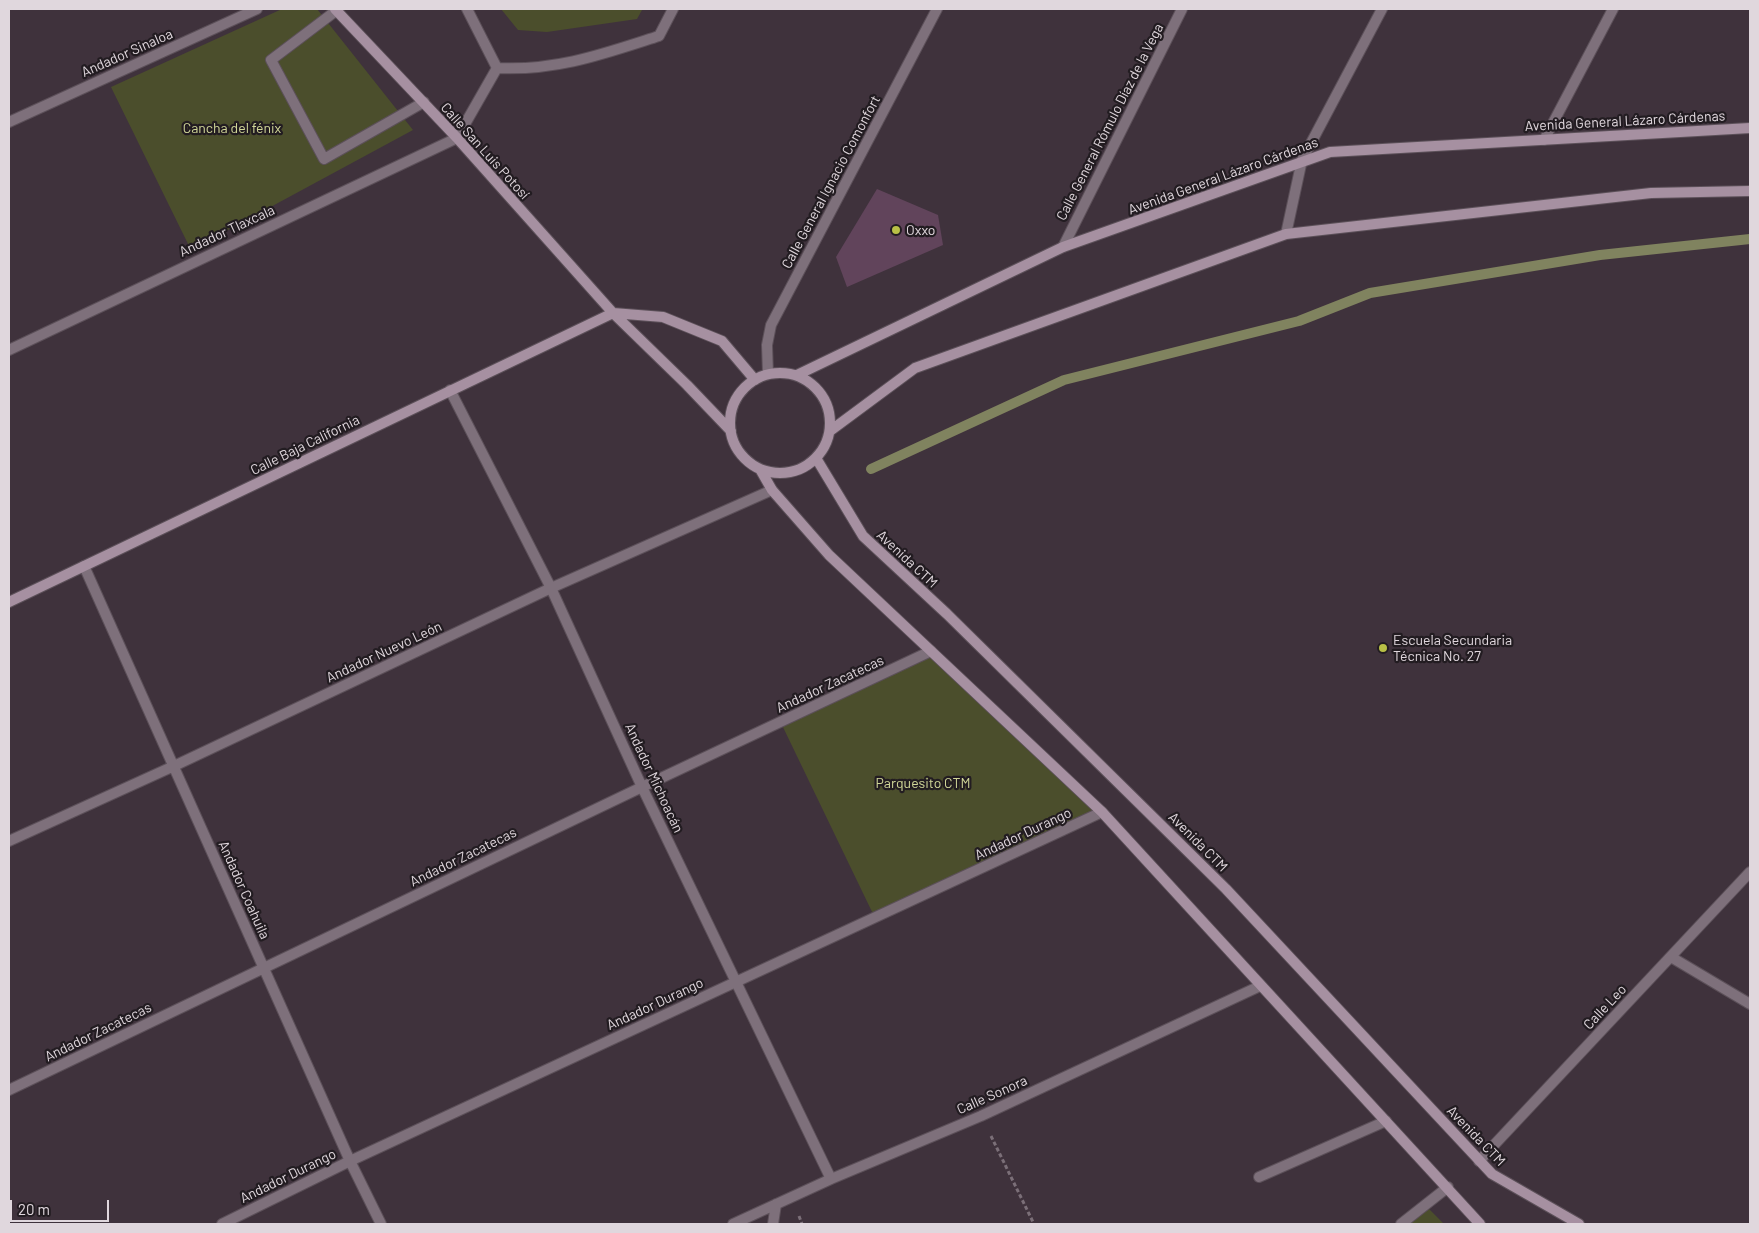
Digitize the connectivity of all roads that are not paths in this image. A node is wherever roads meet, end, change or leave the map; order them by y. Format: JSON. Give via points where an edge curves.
{"nodes":[{"id":1,"x":257,"y":9,"type":"edge"},
{"id":2,"x":336,"y":9,"type":"edge"},
{"id":3,"x":467,"y":9,"type":"edge"},
{"id":4,"x":674,"y":9,"type":"edge"},
{"id":5,"x":937,"y":9,"type":"edge"},
{"id":6,"x":1182,"y":9,"type":"edge"},
{"id":7,"x":1382,"y":9,"type":"edge"},
{"id":8,"x":1613,"y":9,"type":"edge"},
{"id":9,"x":498,"y":68,"type":"junction"},
{"id":10,"x":424,"y":102,"type":"junction"},
{"id":11,"x":9,"y":122,"type":"edge"},
{"id":12,"x":1750,"y":128,"type":"edge"},
{"id":13,"x":457,"y":138,"type":"junction"},
{"id":14,"x":1544,"y":140,"type":"junction"},
{"id":15,"x":1302,"y":160,"type":"junction"},
{"id":16,"x":1750,"y":191,"type":"edge"},
{"id":17,"x":1286,"y":234,"type":"junction"},
{"id":18,"x":1063,"y":247,"type":"junction"},
{"id":19,"x":612,"y":313,"type":"junction"},
{"id":20,"x":9,"y":350,"type":"edge"},
{"id":21,"x":768,"y":374,"type":"junction"},
{"id":22,"x":798,"y":375,"type":"junction"},
{"id":23,"x":755,"y":380,"type":"junction"},
{"id":24,"x":450,"y":390,"type":"junction"},
{"id":25,"x":730,"y":431,"type":"junction"},
{"id":26,"x":830,"y":431,"type":"junction"},
{"id":27,"x":816,"y":458,"type":"junction"},
{"id":28,"x":760,"y":469,"type":"junction"},
{"id":29,"x":772,"y":490,"type":"junction"},
{"id":30,"x":84,"y":566,"type":"junction"},
{"id":31,"x":551,"y":588,"type":"junction"},
{"id":32,"x":9,"y":602,"type":"edge"},
{"id":33,"x":931,"y":651,"type":"junction"},
{"id":34,"x":174,"y":766,"type":"junction"},
{"id":35,"x":642,"y":787,"type":"junction"},
{"id":36,"x":1102,"y":812,"type":"junction"},
{"id":37,"x":9,"y":841,"type":"edge"},
{"id":38,"x":1750,"y":872,"type":"edge"},
{"id":39,"x":1671,"y":957,"type":"junction"},
{"id":40,"x":264,"y":968,"type":"junction"},
{"id":41,"x":736,"y":981,"type":"junction"},
{"id":42,"x":1260,"y":986,"type":"junction"},
{"id":43,"x":1750,"y":1004,"type":"edge"},
{"id":44,"x":9,"y":1090,"type":"edge"},
{"id":45,"x":1386,"y":1121,"type":"junction"},
{"id":46,"x":350,"y":1161,"type":"junction"},
{"id":47,"x":1480,"y":1161,"type":"junction"},
{"id":48,"x":1259,"y":1177,"type":"dead end"},
{"id":49,"x":831,"y":1179,"type":"junction"},
{"id":50,"x":1448,"y":1187,"type":"junction"},
{"id":51,"x":776,"y":1204,"type":"junction"},
{"id":52,"x":222,"y":1224,"type":"edge"},
{"id":53,"x":381,"y":1224,"type":"edge"},
{"id":54,"x":733,"y":1224,"type":"edge"},
{"id":55,"x":773,"y":1224,"type":"edge"},
{"id":56,"x":1401,"y":1224,"type":"edge"},
{"id":57,"x":1480,"y":1224,"type":"edge"},
{"id":58,"x":1580,"y":1224,"type":"edge"}],
"edges":[{"from":1,"to":11,"type":"street","name":"Andador Sinaloa"},
{"from":2,"to":10,"type":"main road","name":"Calle San Luis Potosí"},
{"from":2,"to":10,"type":"street","via":[[271,60],[324,159]]},
{"from":3,"to":9,"type":"street"},
{"from":4,"to":9,"type":"street","via":[[659,36],[581,61],[529,69]]},
{"from":5,"to":21,"type":"street","name":"Calle General Ignacio Comonfort","via":[[771,324],[767,345]]},
{"from":6,"to":18,"type":"street","name":"Calle General Rómulo Díaz de la Vega"},
{"from":7,"to":15,"type":"street"},
{"from":8,"to":14,"type":"street"},
{"from":9,"to":13,"type":"street"},
{"from":10,"to":13,"type":"main road","name":"Calle San Luis Potosí"},
{"from":12,"to":14,"type":"main road","name":"Avenida General Lázaro Cárdenas"},
{"from":13,"to":19,"type":"main road","name":"Calle San Luis Potosí"},
{"from":13,"to":20,"type":"street","name":"Andador Tlaxcala"},
{"from":14,"to":15,"type":"main road","name":"Avenida General Lázaro Cárdenas","via":[[1330,152]]},
{"from":15,"to":17,"type":"street"},
{"from":15,"to":18,"type":"main road","name":"Avenida General Lázaro Cárdenas"},
{"from":16,"to":17,"type":"main road","via":[[1651,193]]},
{"from":17,"to":26,"type":"main road","via":[[915,368]]},
{"from":18,"to":22,"type":"main road","name":"Avenida General Lázaro Cárdenas"},
{"from":19,"to":23,"type":"main road","via":[[663,317],[722,341]]},
{"from":19,"to":24,"type":"main road","name":"Calle Baja California"},
{"from":19,"to":25,"type":"main road","name":"Calle San Luis Potosí","via":[[688,385]]},
{"from":21,"to":22,"type":"main road"},
{"from":21,"to":23,"type":"main road"},
{"from":22,"to":26,"type":"main road","via":[[816,388],[828,408]]},
{"from":23,"to":25,"type":"main road","via":[[740,393],[732,411]]},
{"from":24,"to":30,"type":"main road","name":"Calle Baja California"},
{"from":24,"to":31,"type":"street","name":"Andador Michoacán"},
{"from":25,"to":28,"type":"main road","via":[[741,454]]},
{"from":26,"to":27,"type":"main road"},
{"from":27,"to":28,"type":"main road","via":[[800,470],[780,474]]},
{"from":27,"to":47,"type":"main road","name":"Avenida CTM","via":[[863,536],[947,614],[1226,889]]},
{"from":28,"to":29,"type":"main road"},
{"from":29,"to":31,"type":"street","name":"Andador Nuevo León"},
{"from":29,"to":33,"type":"main road","via":[[829,555]]},
{"from":30,"to":32,"type":"main road","name":"Calle Baja California"},
{"from":30,"to":34,"type":"street","name":"Andador Coahuila"},
{"from":31,"to":34,"type":"street","name":"Andador Nuevo León"},
{"from":31,"to":35,"type":"street","name":"Andador Michoacán"},
{"from":33,"to":35,"type":"street","name":"Andador Zacatecas"},
{"from":33,"to":36,"type":"main road"},
{"from":34,"to":37,"type":"street","name":"Andador Nuevo León"},
{"from":34,"to":40,"type":"street","name":"Andador Coahuila"},
{"from":35,"to":40,"type":"street","name":"Andador Zacatecas"},
{"from":35,"to":41,"type":"street","name":"Andador Michoacán"},
{"from":36,"to":41,"type":"street","name":"Andador Durango"},
{"from":36,"to":42,"type":"main road"},
{"from":38,"to":39,"type":"street","name":"Calle Leo"},
{"from":39,"to":43,"type":"street"},
{"from":39,"to":47,"type":"street","name":"Calle Leo"},
{"from":40,"to":44,"type":"street","name":"Andador Zacatecas"},
{"from":40,"to":46,"type":"street","name":"Andador Coahuila"},
{"from":41,"to":46,"type":"street","name":"Andador Durango"},
{"from":41,"to":49,"type":"street","name":"Andador Michoacán"},
{"from":42,"to":45,"type":"main road"},
{"from":42,"to":49,"type":"street","name":"Calle Sonora","via":[[981,1116]]},
{"from":45,"to":48,"type":"street"},
{"from":45,"to":50,"type":"main road"},
{"from":46,"to":52,"type":"street","name":"Andador Durango"},
{"from":46,"to":53,"type":"street","name":"Andador Coahuila"},
{"from":47,"to":58,"type":"main road","name":"Avenida CTM","via":[[1492,1174]]},
{"from":49,"to":51,"type":"street","name":"Calle Sonora"},
{"from":50,"to":56,"type":"street"},
{"from":50,"to":57,"type":"main road"},
{"from":51,"to":54,"type":"street","name":"Calle Sonora"},
{"from":51,"to":55,"type":"street"}]}
